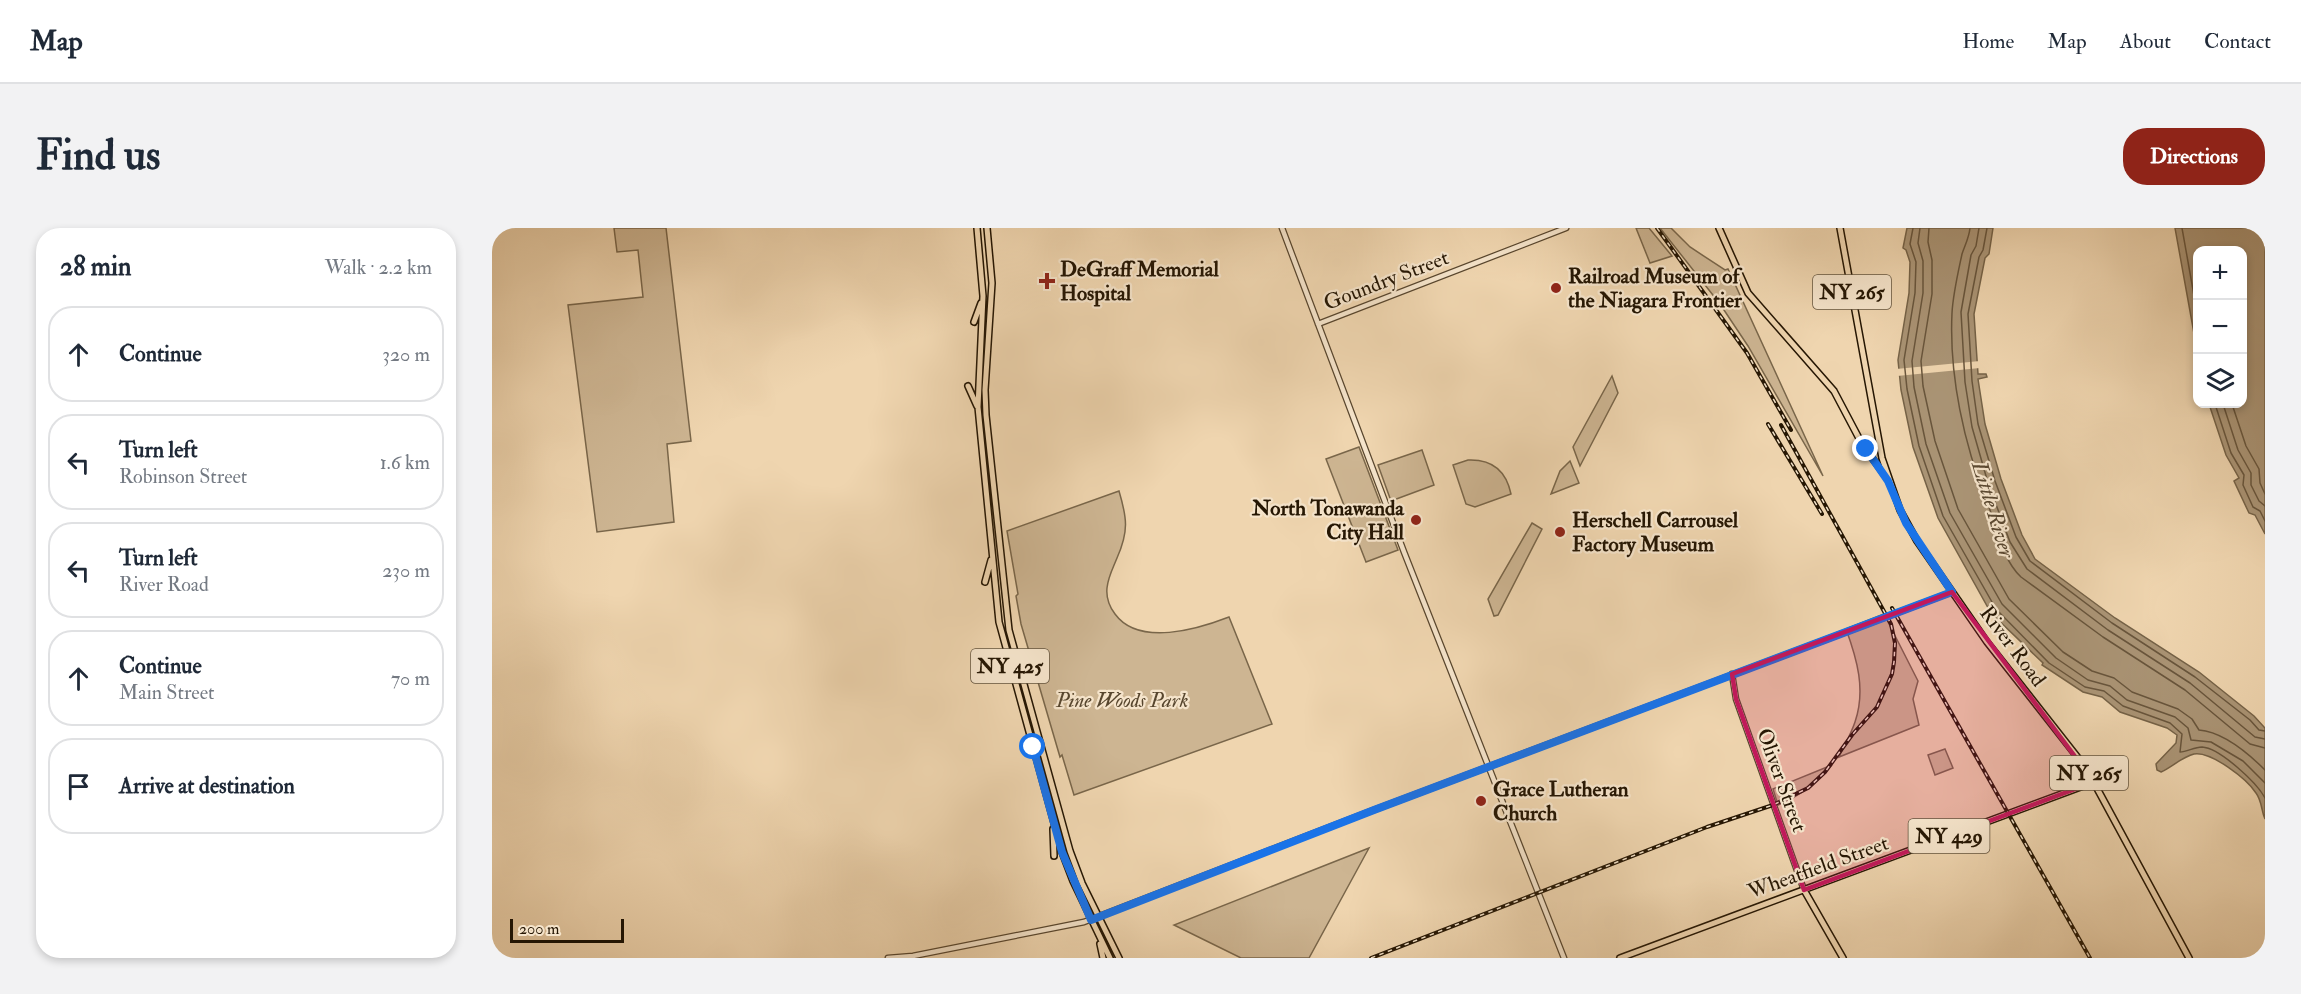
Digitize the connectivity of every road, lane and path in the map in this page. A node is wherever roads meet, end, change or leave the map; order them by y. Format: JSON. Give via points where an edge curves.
{"nodes":[{"id":1,"x":977,"y":228,"type":"edge"},
{"id":2,"x":987,"y":228,"type":"edge"},
{"id":3,"x":1282,"y":228,"type":"edge"},
{"id":4,"x":1566,"y":228,"type":"edge"},
{"id":5,"x":1719,"y":228,"type":"edge"},
{"id":6,"x":1840,"y":228,"type":"edge"},
{"id":7,"x":983,"y":296,"type":"junction"},
{"id":8,"x":974,"y":322,"type":"dead end"},
{"id":9,"x":1318,"y":324,"type":"junction"},
{"id":10,"x":968,"y":386,"type":"dead end"},
{"id":11,"x":978,"y":407,"type":"junction"},
{"id":12,"x":1888,"y":481,"type":"junction"},
{"id":13,"x":992,"y":556,"type":"junction"},
{"id":14,"x":985,"y":582,"type":"dead end"},
{"id":15,"x":1952,"y":592,"type":"junction"},
{"id":16,"x":998,"y":661,"type":"dead end"},
{"id":17,"x":1732,"y":674,"type":"junction"},
{"id":18,"x":1013,"y":676,"type":"junction"},
{"id":19,"x":1490,"y":767,"type":"junction"},
{"id":20,"x":2094,"y":782,"type":"junction"},
{"id":21,"x":1053,"y":822,"type":"junction"},
{"id":22,"x":1054,"y":856,"type":"dead end"},
{"id":23,"x":1804,"y":890,"type":"junction"},
{"id":24,"x":1098,"y":917,"type":"junction"},
{"id":25,"x":1091,"y":920,"type":"junction"},
{"id":26,"x":1097,"y":934,"type":"junction"},
{"id":27,"x":888,"y":958,"type":"edge"},
{"id":28,"x":1103,"y":958,"type":"edge"},
{"id":29,"x":1110,"y":958,"type":"edge"},
{"id":30,"x":1119,"y":958,"type":"edge"},
{"id":31,"x":1564,"y":958,"type":"edge"},
{"id":32,"x":1620,"y":958,"type":"edge"},
{"id":33,"x":1843,"y":958,"type":"edge"},
{"id":34,"x":2189,"y":958,"type":"edge"}],
"edges":[{"from":1,"to":7,"type":"main road","number":"NY 425"},
{"from":2,"to":24,"type":"main road","number":"NY 425","via":[[992,283],[986,415],[1009,630],[1070,851]]},
{"from":3,"to":9,"type":"street"},
{"from":4,"to":9,"type":"street","name":"Goundry Street"},
{"from":5,"to":12,"type":"main road","via":[[1748,293],[1834,391],[1862,444]]},
{"from":6,"to":12,"type":"main road","name":"River Road","number":"NY 265"},
{"from":7,"to":8,"type":"main road"},
{"from":7,"to":11,"type":"main road","number":"NY 425"},
{"from":9,"to":19,"type":"street"},
{"from":10,"to":11,"type":"main road"},
{"from":11,"to":13,"type":"main road","number":"NY 425"},
{"from":12,"to":15,"type":"main road","name":"River Road","number":"NY 265","via":[[1906,523]]},
{"from":13,"to":14,"type":"main road"},
{"from":13,"to":18,"type":"main road","number":"NY 425","via":[[999,621]]},
{"from":15,"to":17,"type":"street"},
{"from":15,"to":20,"type":"main road","name":"River Road","number":"NY 265"},
{"from":16,"to":18,"type":"main road"},
{"from":17,"to":19,"type":"street"},
{"from":17,"to":23,"type":"street","name":"Oliver Street","via":[[1736,699]]},
{"from":18,"to":21,"type":"main road","number":"NY 425"},
{"from":19,"to":24,"type":"street"},
{"from":19,"to":31,"type":"street"},
{"from":20,"to":23,"type":"main road","name":"Wheatfield Street","number":"NY 429"},
{"from":20,"to":34,"type":"main road","name":"River Road","number":"NY 265"},
{"from":21,"to":22,"type":"main road"},
{"from":21,"to":25,"type":"main road","number":"NY 425"},
{"from":23,"to":32,"type":"main road","name":"Wheatfield Street"},
{"from":23,"to":33,"type":"main road","name":"Oliver Street"},
{"from":24,"to":25,"type":"street"},
{"from":24,"to":30,"type":"main road","number":"NY 425"},
{"from":25,"to":26,"type":"main road","number":"NY 425"},
{"from":25,"to":27,"type":"street"},
{"from":26,"to":28,"type":"main road"},
{"from":26,"to":29,"type":"main road","number":"NY 425"}]}
